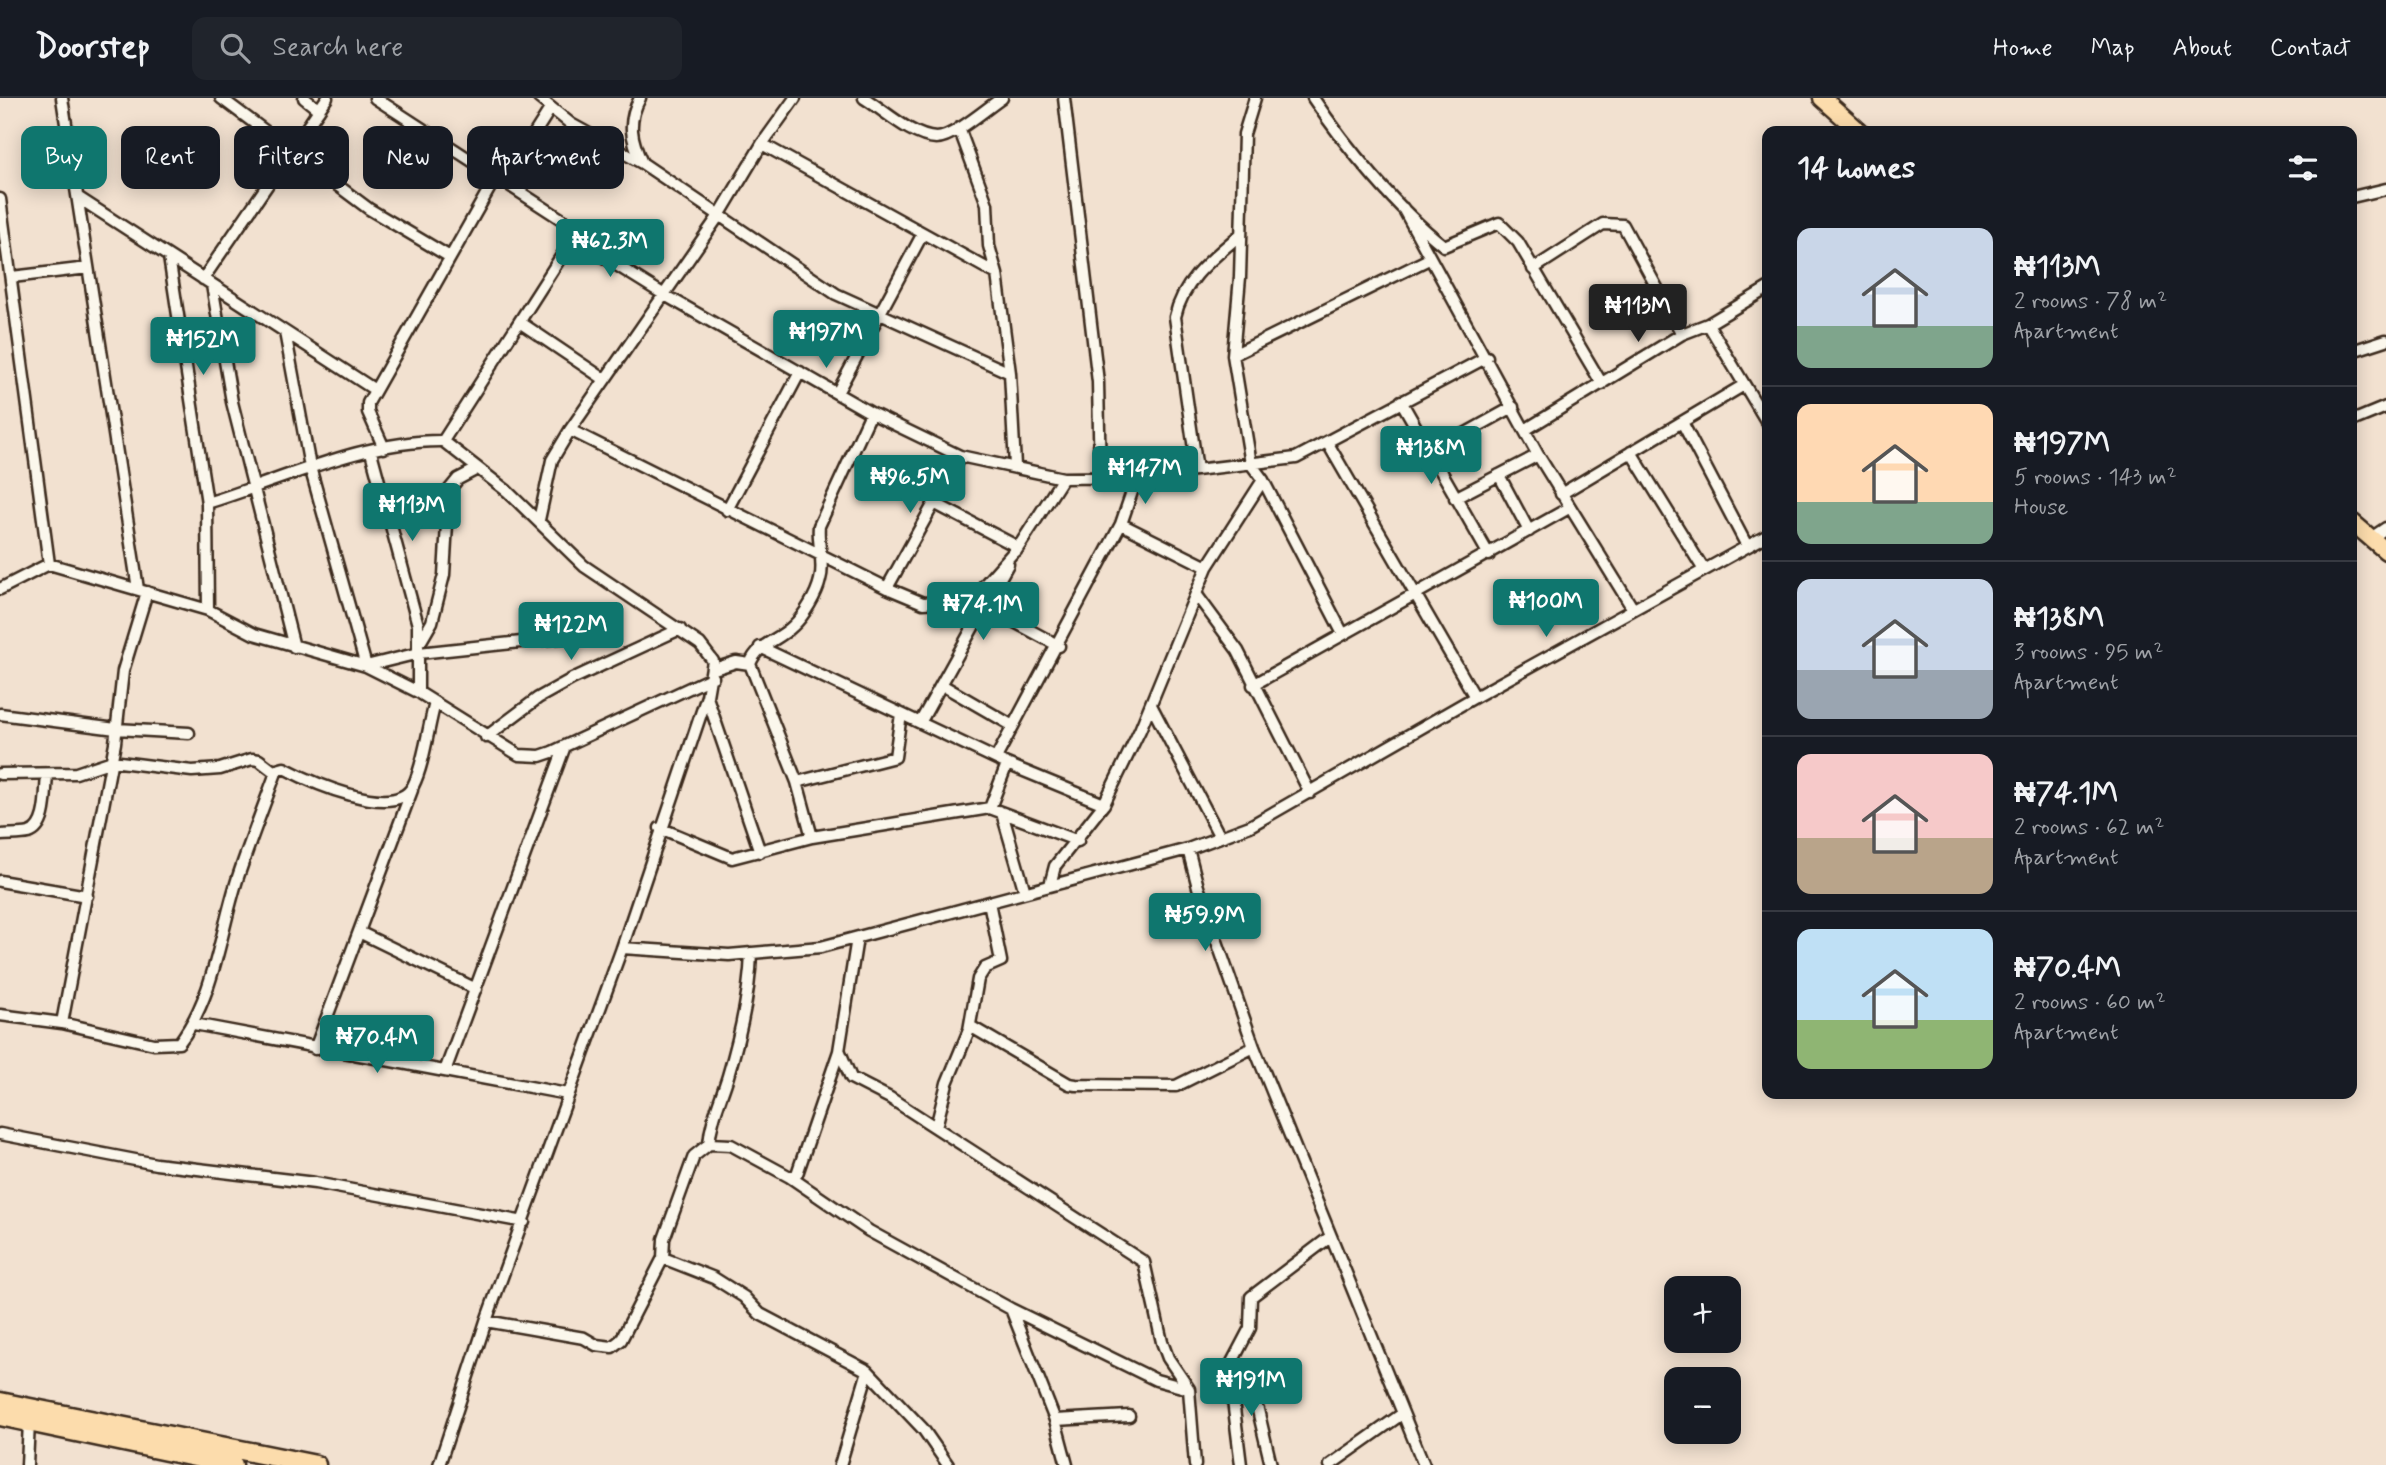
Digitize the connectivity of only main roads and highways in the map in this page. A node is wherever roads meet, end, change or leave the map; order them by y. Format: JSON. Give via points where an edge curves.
{"nodes":[{"id":1,"x":1822,"y":98,"type":"edge"},
{"id":2,"x":1853,"y":126,"type":"edge"},
{"id":3,"x":2357,"y":527,"type":"edge"},
{"id":4,"x":2386,"y":551,"type":"edge"},
{"id":5,"x":0,"y":1402,"type":"edge"},
{"id":6,"x":0,"y":1416,"type":"edge"},
{"id":7,"x":233,"y":1465,"type":"edge"},
{"id":8,"x":316,"y":1465,"type":"edge"}],
"edges":[{"from":1,"to":2,"type":"main road"},
{"from":3,"to":4,"type":"main road"},
{"from":5,"to":8,"type":"highway"},
{"from":6,"to":7,"type":"highway"}]}
